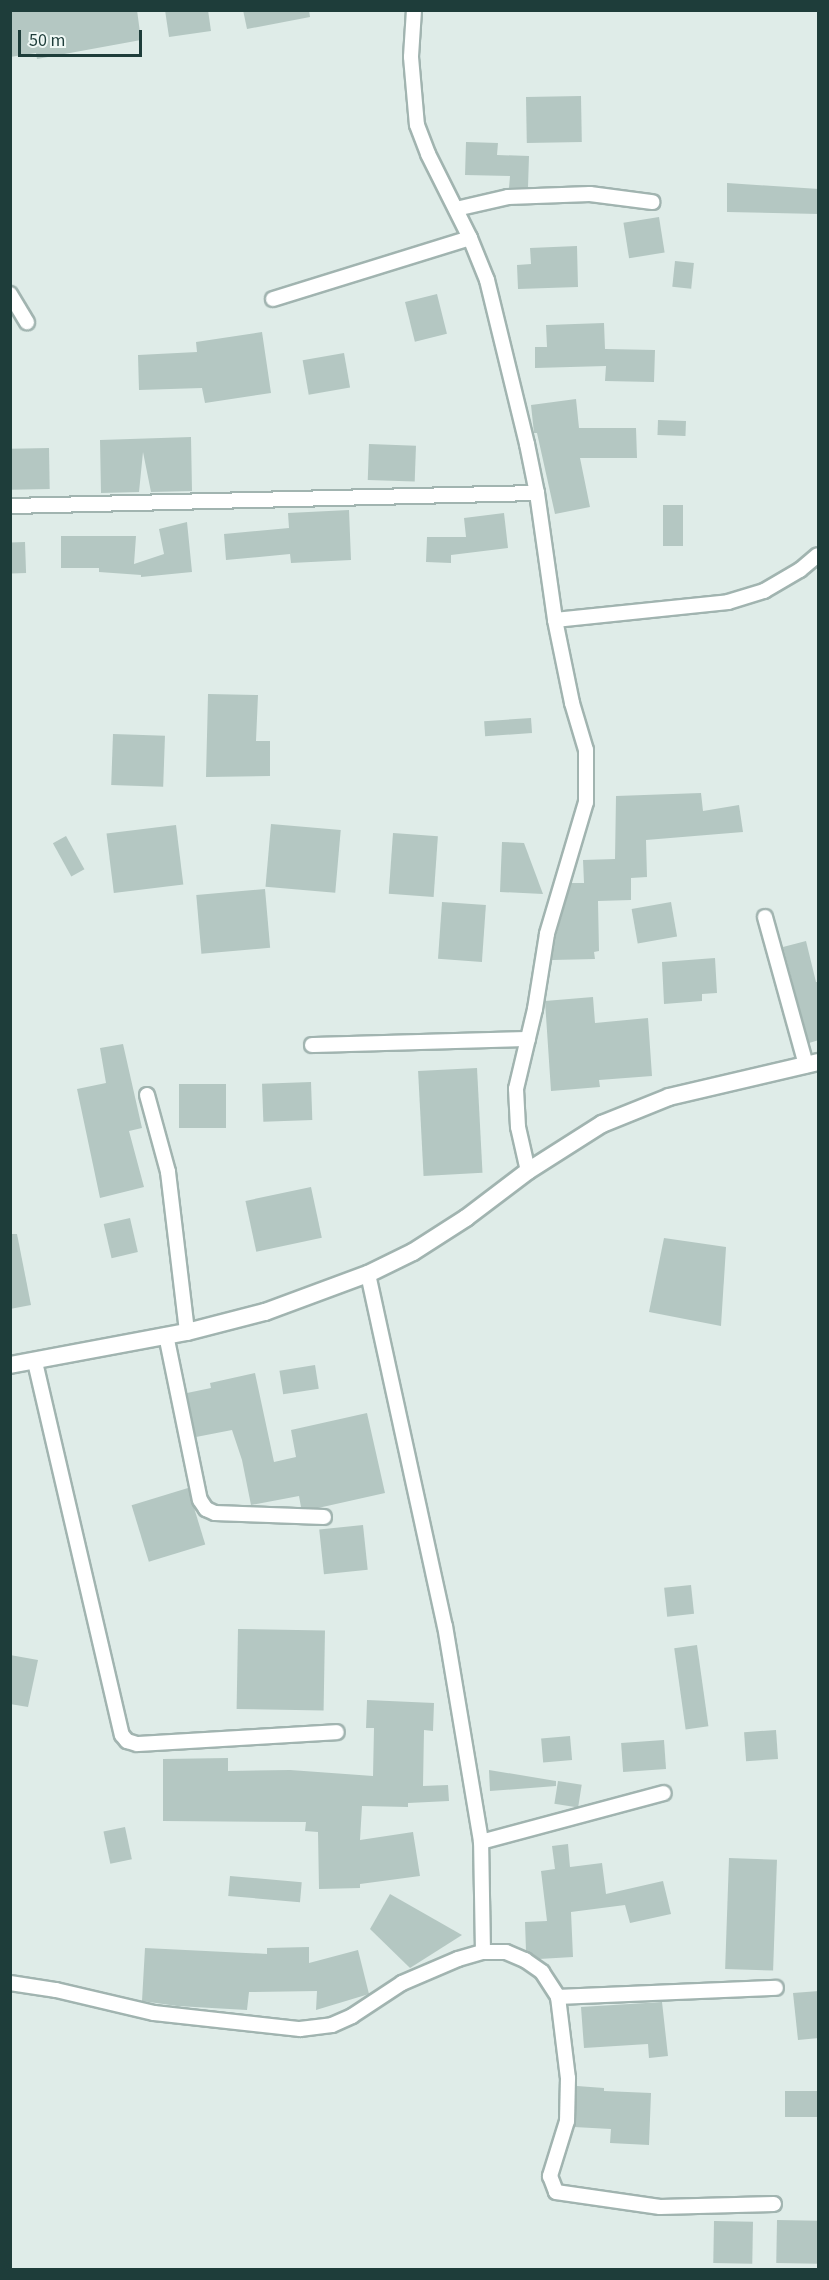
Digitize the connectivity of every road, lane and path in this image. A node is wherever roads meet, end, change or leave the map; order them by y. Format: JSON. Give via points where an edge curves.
{"nodes":[{"id":1,"x":414,"y":10,"type":"edge"},
{"id":2,"x":652,"y":202,"type":"dead end"},
{"id":3,"x":456,"y":209,"type":"junction"},
{"id":4,"x":470,"y":238,"type":"junction"},
{"id":5,"x":10,"y":294,"type":"edge"},
{"id":6,"x":273,"y":299,"type":"dead end"},
{"id":7,"x":27,"y":322,"type":"dead end"},
{"id":8,"x":537,"y":493,"type":"junction"},
{"id":9,"x":11,"y":506,"type":"edge"},
{"id":10,"x":819,"y":555,"type":"edge"},
{"id":11,"x":555,"y":620,"type":"junction"},
{"id":12,"x":765,"y":917,"type":"dead end"},
{"id":13,"x":528,"y":1039,"type":"junction"},
{"id":14,"x":312,"y":1046,"type":"dead end"},
{"id":15,"x":812,"y":1064,"type":"edge"},
{"id":16,"x":147,"y":1095,"type":"dead end"},
{"id":17,"x":528,"y":1171,"type":"junction"},
{"id":18,"x":368,"y":1274,"type":"junction"},
{"id":19,"x":187,"y":1332,"type":"junction"},
{"id":20,"x":166,"y":1335,"type":"junction"},
{"id":21,"x":35,"y":1362,"type":"junction"},
{"id":22,"x":10,"y":1365,"type":"edge"},
{"id":23,"x":324,"y":1517,"type":"dead end"},
{"id":24,"x":337,"y":1732,"type":"dead end"},
{"id":25,"x":664,"y":1793,"type":"dead end"},
{"id":26,"x":481,"y":1842,"type":"junction"},
{"id":27,"x":483,"y":1952,"type":"junction"},
{"id":28,"x":10,"y":1983,"type":"edge"},
{"id":29,"x":776,"y":1988,"type":"dead end"},
{"id":30,"x":558,"y":1996,"type":"junction"},
{"id":31,"x":774,"y":2204,"type":"dead end"}],
"edges":[{"from":1,"to":3,"type":"street","via":[[411,57],[417,125]]},
{"from":2,"to":3,"type":"street","via":[[590,194],[508,197]]},
{"from":3,"to":4,"type":"street"},
{"from":4,"to":6,"type":"street"},
{"from":4,"to":8,"type":"street","via":[[487,280]]},
{"from":5,"to":7,"type":"street"},
{"from":8,"to":9,"type":"street"},
{"from":8,"to":11,"type":"street"},
{"from":10,"to":11,"type":"street","via":[[764,591],[728,602]]},
{"from":11,"to":13,"type":"street","via":[[586,750],[586,792],[547,934]]},
{"from":12,"to":15,"type":"street"},
{"from":13,"to":14,"type":"street"},
{"from":13,"to":17,"type":"street","via":[[516,1089],[518,1127]]},
{"from":15,"to":17,"type":"street","via":[[669,1097],[602,1124]]},
{"from":16,"to":19,"type":"street","via":[[168,1172]]},
{"from":17,"to":18,"type":"street","via":[[466,1218]]},
{"from":18,"to":19,"type":"street","via":[[265,1312]]},
{"from":18,"to":26,"type":"street","via":[[445,1626]]},
{"from":19,"to":20,"type":"street"},
{"from":20,"to":21,"type":"street"},
{"from":20,"to":23,"type":"street","via":[[200,1500],[207,1509],[215,1513]]},
{"from":21,"to":22,"type":"street"},
{"from":21,"to":24,"type":"street","via":[[122,1735],[137,1744]]},
{"from":25,"to":26,"type":"street"},
{"from":26,"to":27,"type":"street"},
{"from":27,"to":28,"type":"street","via":[[402,1983],[332,2025],[300,2029],[154,2013]]},
{"from":27,"to":30,"type":"street","via":[[506,1952],[525,1960],[542,1972]]},
{"from":29,"to":30,"type":"street"},
{"from":30,"to":31,"type":"street","via":[[568,2078],[567,2121],[550,2176],[556,2192],[660,2207]]}]}
